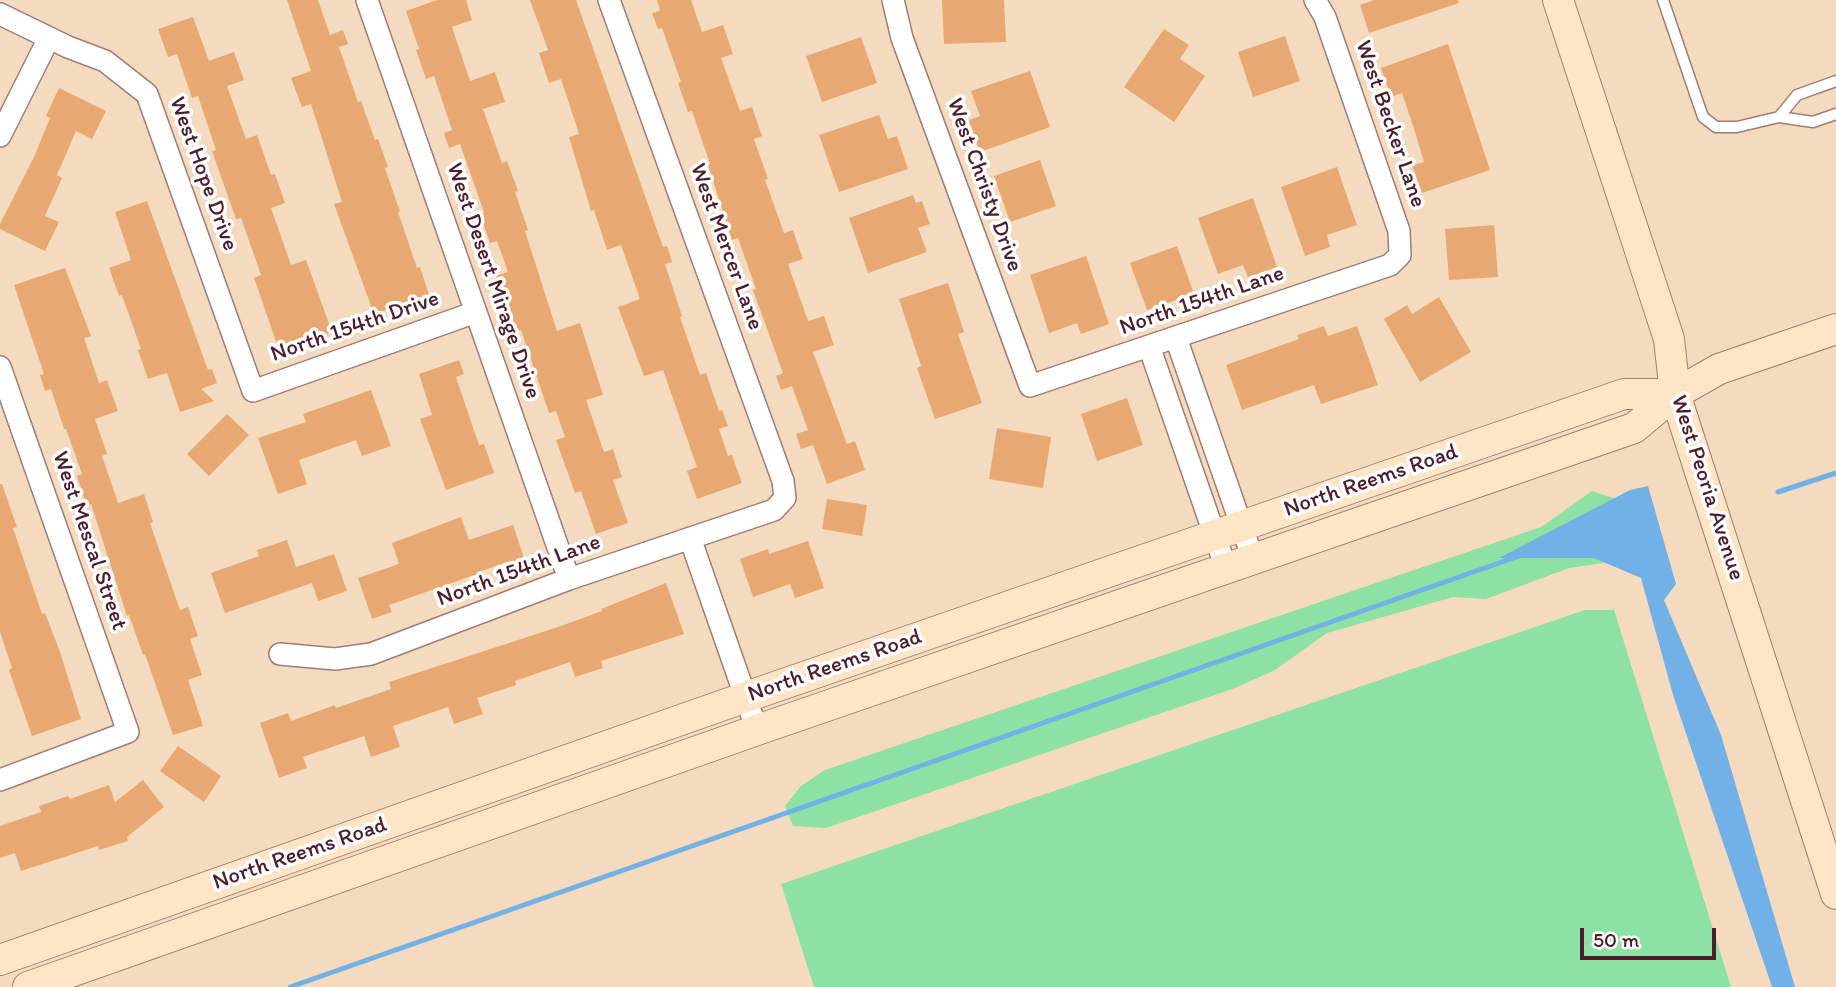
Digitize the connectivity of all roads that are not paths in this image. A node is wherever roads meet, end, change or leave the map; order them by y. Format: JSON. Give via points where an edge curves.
{"nodes":[{"id":1,"x":367,"y":0,"type":"edge"},
{"id":2,"x":609,"y":0,"type":"edge"},
{"id":3,"x":893,"y":0,"type":"edge"},
{"id":4,"x":1315,"y":0,"type":"edge"},
{"id":5,"x":1559,"y":0,"type":"edge"},
{"id":6,"x":1663,"y":0,"type":"edge"},
{"id":7,"x":0,"y":14,"type":"edge"},
{"id":8,"x":49,"y":37,"type":"junction"},
{"id":9,"x":1836,"y":80,"type":"edge"},
{"id":10,"x":1836,"y":114,"type":"edge"},
{"id":11,"x":1779,"y":117,"type":"junction"},
{"id":12,"x":0,"y":136,"type":"edge"},
{"id":13,"x":1390,"y":265,"type":"joint"},
{"id":14,"x":476,"y":312,"type":"junction"},
{"id":15,"x":1836,"y":329,"type":"edge"},
{"id":16,"x":1176,"y":338,"type":"junction"},
{"id":17,"x":1149,"y":346,"type":"junction"},
{"id":18,"x":0,"y":367,"type":"edge"},
{"id":19,"x":1030,"y":386,"type":"joint"},
{"id":20,"x":253,"y":391,"type":"joint"},
{"id":21,"x":1675,"y":394,"type":"junction"},
{"id":22,"x":1209,"y":433,"type":"junction"},
{"id":23,"x":1183,"y":443,"type":"junction"},
{"id":24,"x":774,"y":510,"type":"joint"},
{"id":25,"x":1228,"y":531,"type":"junction"},
{"id":26,"x":690,"y":537,"type":"junction"},
{"id":27,"x":1240,"y":563,"type":"junction"},
{"id":28,"x":569,"y":579,"type":"junction"},
{"id":29,"x":279,"y":653,"type":"dead end"},
{"id":30,"x":746,"y":697,"type":"junction"},
{"id":31,"x":757,"y":730,"type":"junction"},
{"id":32,"x":0,"y":780,"type":"edge"},
{"id":33,"x":1836,"y":894,"type":"edge"},
{"id":34,"x":0,"y":960,"type":"edge"},
{"id":35,"x":28,"y":987,"type":"edge"}],
"edges":[{"from":1,"to":14,"type":"street","name":"West Desert Mirage Drive"},
{"from":2,"to":24,"type":"street","name":"West Mercer Lane","via":[[783,481],[785,498]]},
{"from":3,"to":19,"type":"street","name":"West Christy Drive","via":[[902,38]]},
{"from":4,"to":13,"type":"street","name":"West Becker Lane","via":[[1325,17],[1399,231],[1400,254]]},
{"from":5,"to":21,"type":"main road","name":"West Peoria Avenue","via":[[1669,339]]},
{"from":6,"to":11,"type":"lane","via":[[1703,117],[1716,127],[1737,127]]},
{"from":7,"to":8,"type":"street","name":"West Hope Drive"},
{"from":8,"to":12,"type":"street"},
{"from":8,"to":20,"type":"street","name":"West Hope Drive","via":[[105,61],[147,94]]},
{"from":9,"to":11,"type":"lane","via":[[1797,95]]},
{"from":10,"to":11,"type":"lane","via":[[1813,122]]},
{"from":13,"to":16,"type":"street","name":"North 154th Lane"},
{"from":14,"to":20,"type":"street","name":"North 154th Drive"},
{"from":14,"to":28,"type":"street","name":"West Desert Mirage Drive"},
{"from":15,"to":21,"type":"main road","name":"North Reems Road","via":[[1718,369]]},
{"from":16,"to":17,"type":"street","name":"North 154th Lane"},
{"from":16,"to":22,"type":"street"},
{"from":17,"to":19,"type":"street","name":"North 154th Lane"},
{"from":17,"to":23,"type":"street"},
{"from":18,"to":32,"type":"street","name":"West Mescal Street","via":[[128,732]]},
{"from":21,"to":25,"type":"main road","name":"North Reems Road","via":[[1624,394]]},
{"from":21,"to":27,"type":"main road","name":"North Reems Road","via":[[1634,428]]},
{"from":21,"to":33,"type":"main road","name":"West Peoria Avenue"},
{"from":22,"to":23,"type":"street"},
{"from":22,"to":25,"type":"street"},
{"from":23,"to":25,"type":"street"},
{"from":24,"to":26,"type":"street","name":"North 154th Lane"},
{"from":25,"to":27,"type":"street"},
{"from":25,"to":30,"type":"main road","name":"North Reems Road"},
{"from":26,"to":28,"type":"street","name":"North 154th Lane"},
{"from":26,"to":30,"type":"street"},
{"from":27,"to":31,"type":"main road","name":"North Reems Road"},
{"from":28,"to":29,"type":"street","name":"North 154th Lane","via":[[371,654],[335,659]]},
{"from":30,"to":31,"type":"street"},
{"from":30,"to":34,"type":"main road","name":"North Reems Road"},
{"from":31,"to":35,"type":"main road","name":"North Reems Road"}]}
